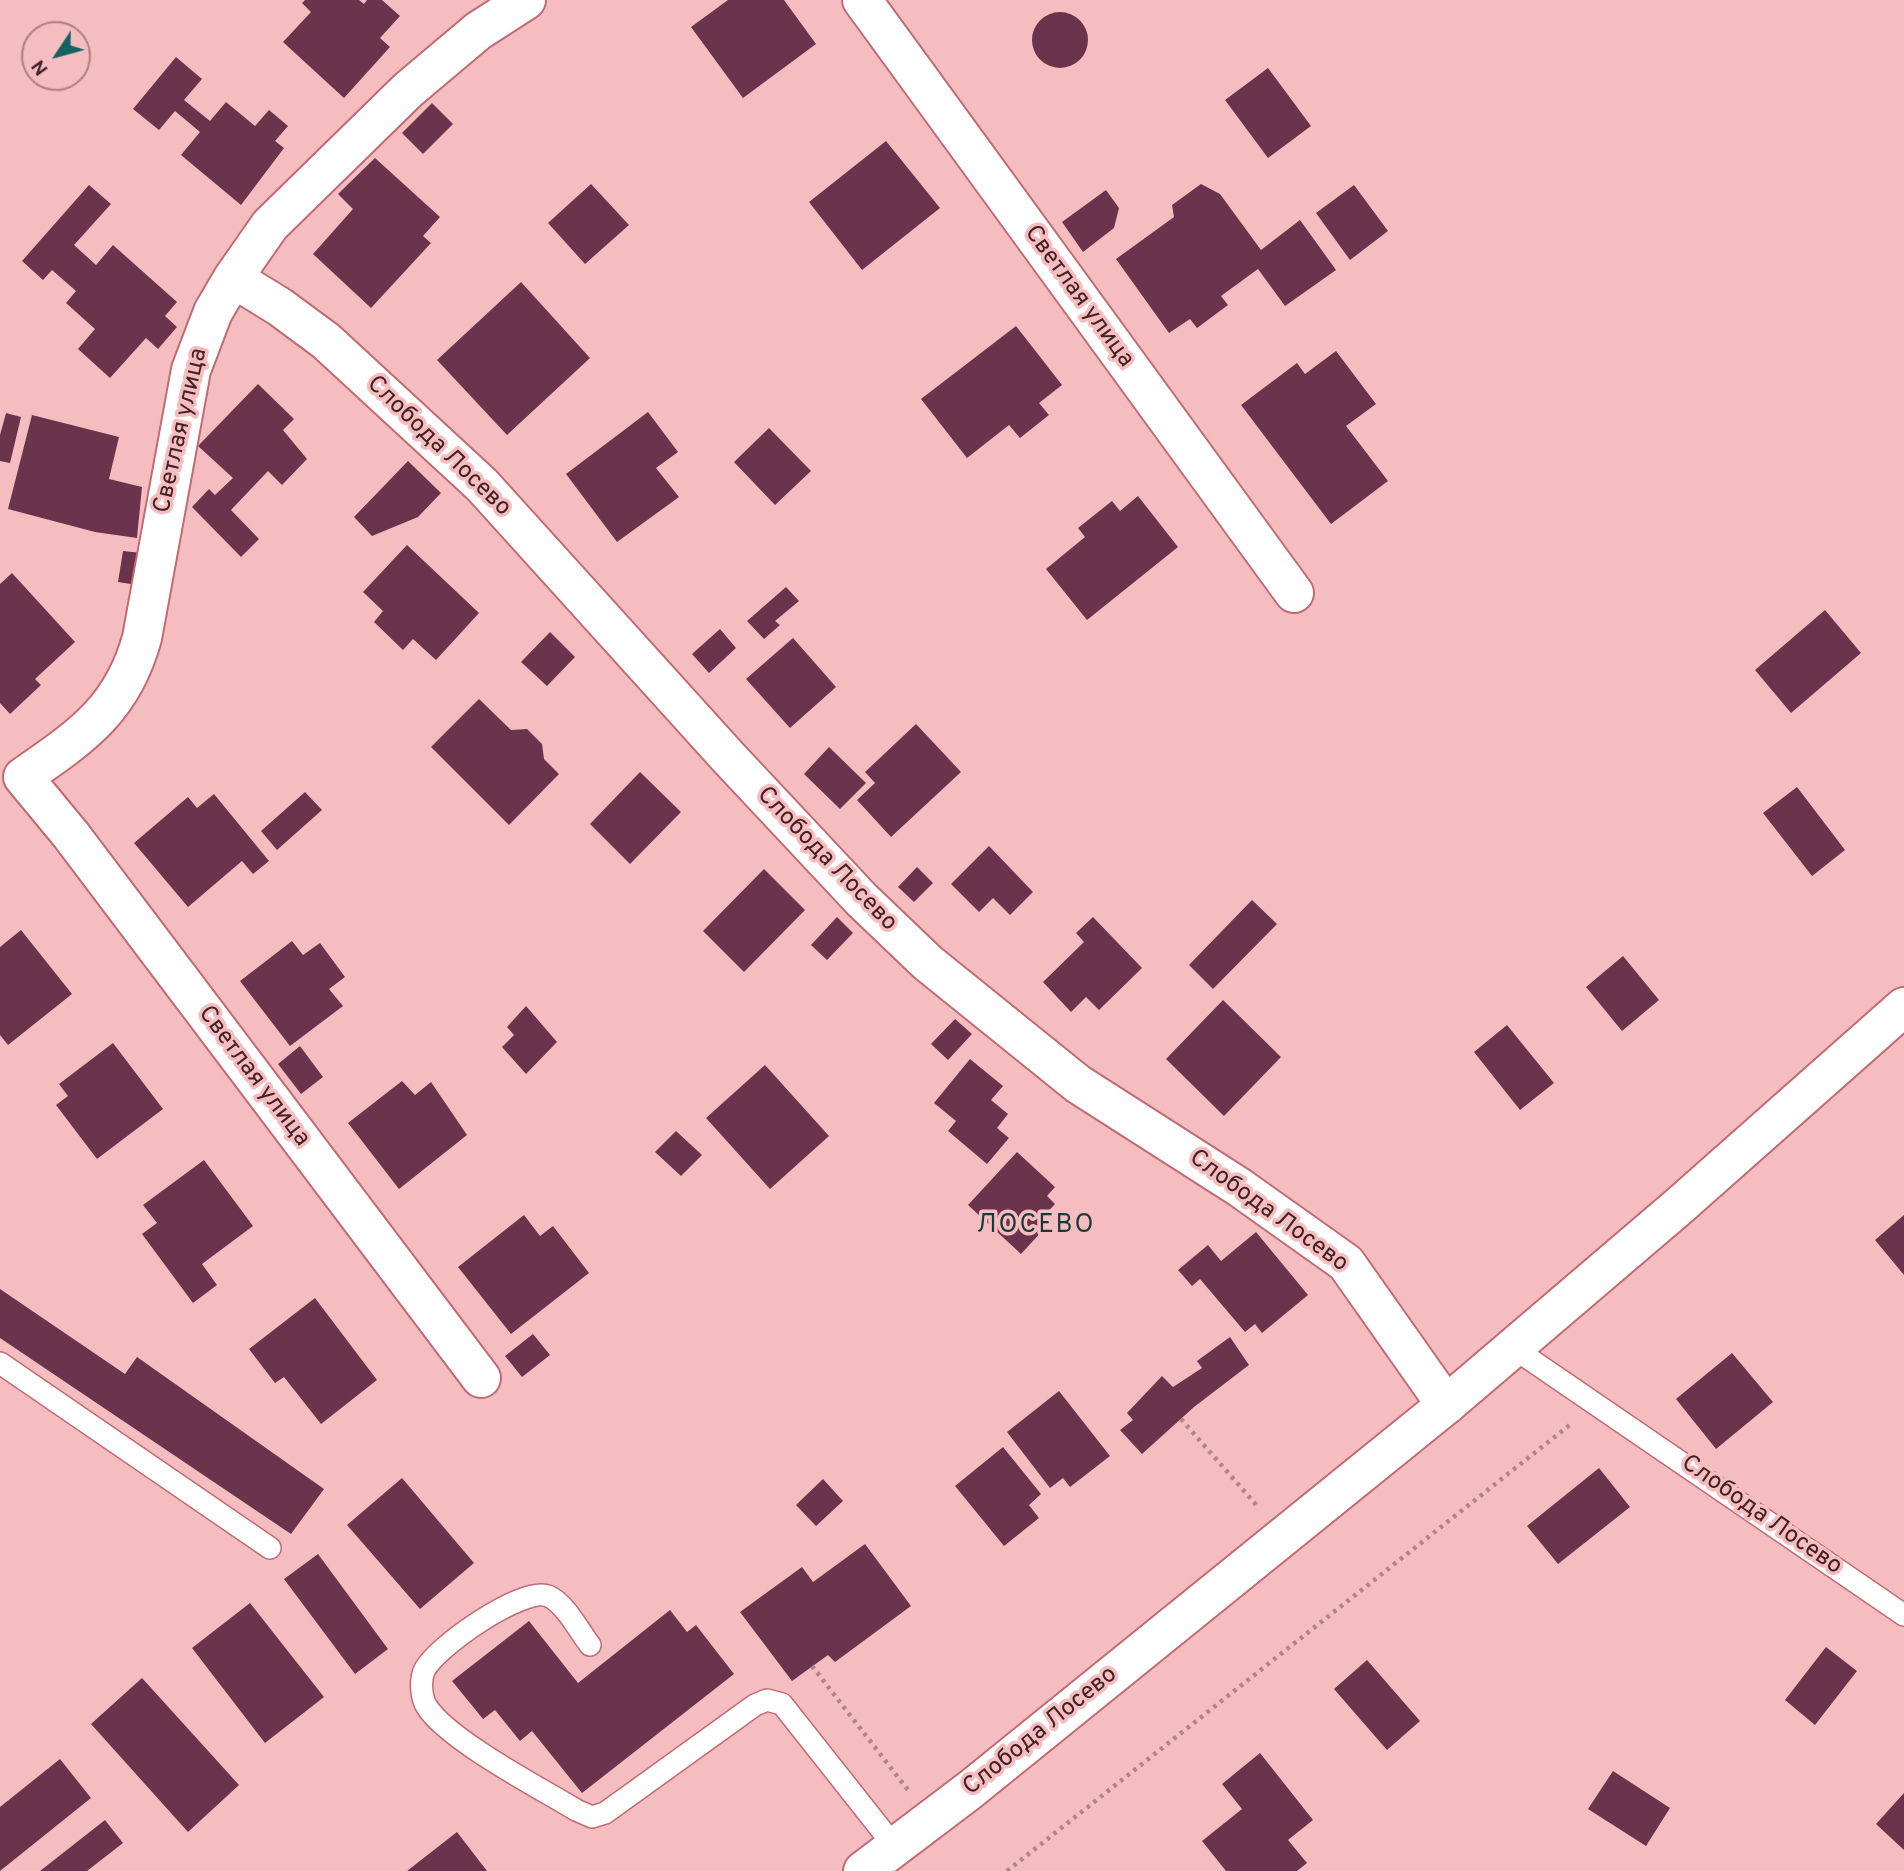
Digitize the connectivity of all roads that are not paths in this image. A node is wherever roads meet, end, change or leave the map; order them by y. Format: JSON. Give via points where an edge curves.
{"nodes":[{"id":1,"x":526,"y":0,"type":"edge"},
{"id":2,"x":862,"y":0,"type":"edge"},
{"id":3,"x":233,"y":278,"type":"junction"},
{"id":4,"x":1294,"y":593,"type":"dead end"},
{"id":5,"x":12,"y":777,"type":"edge"},
{"id":6,"x":1904,"y":1007,"type":"edge"},
{"id":7,"x":1512,"y":1347,"type":"junction"},
{"id":8,"x":0,"y":1363,"type":"edge"},
{"id":9,"x":481,"y":1378,"type":"dead end"},
{"id":10,"x":1446,"y":1405,"type":"junction"},
{"id":11,"x":270,"y":1548,"type":"dead end"},
{"id":12,"x":1904,"y":1615,"type":"edge"},
{"id":13,"x":590,"y":1645,"type":"dead end"},
{"id":14,"x":895,"y":1847,"type":"junction"},
{"id":15,"x":863,"y":1871,"type":"edge"}],
"edges":[{"from":1,"to":3,"type":"street","name":"Светлая улица","via":[[478,31],[408,90],[270,225]]},
{"from":2,"to":4,"type":"street","name":"Светлая улица"},
{"from":3,"to":5,"type":"street","name":"Светлая улица","via":[[213,312],[191,370],[133,672],[102,715],[73,742]]},
{"from":3,"to":10,"type":"street","name":"Слобода Лосево","via":[[326,341],[466,469],[728,757],[928,963],[1078,1084],[1239,1187],[1346,1263]]},
{"from":5,"to":9,"type":"street","name":"Светлая улица","via":[[71,835]]},
{"from":6,"to":7,"type":"street","name":"Слобода Лосево"},
{"from":7,"to":10,"type":"street","name":"Слобода Лосево"},
{"from":7,"to":12,"type":"lane","name":"Слобода Лосево"},
{"from":8,"to":11,"type":"lane"},
{"from":10,"to":14,"type":"street","name":"Слобода Лосево"},
{"from":13,"to":14,"type":"lane","via":[[548,1596],[527,1595],[505,1605],[436,1655],[425,1670],[421,1688],[425,1705],[458,1737],[593,1817],[605,1813],[755,1705],[767,1700],[782,1704]]},
{"from":14,"to":15,"type":"street","name":"Слобода Лосево"}]}
